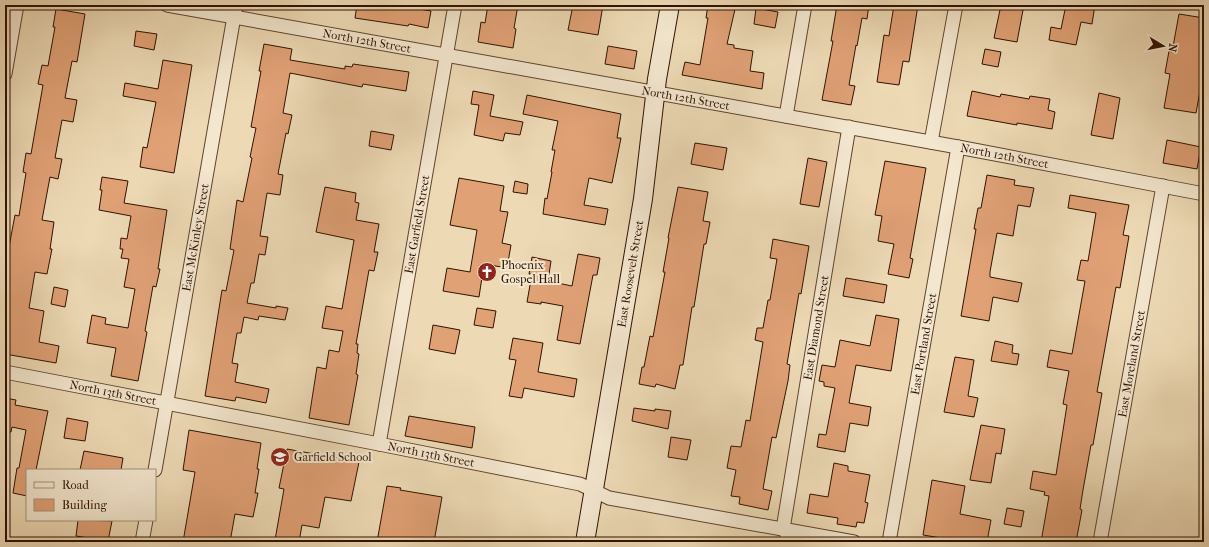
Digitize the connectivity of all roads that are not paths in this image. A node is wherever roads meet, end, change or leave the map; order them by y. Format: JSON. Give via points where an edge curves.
{"nodes":[{"id":1,"x":17,"y":5,"type":"edge"},
{"id":2,"x":166,"y":5,"type":"edge"},
{"id":3,"x":455,"y":5,"type":"edge"},
{"id":4,"x":670,"y":5,"type":"edge"},
{"id":5,"x":806,"y":5,"type":"edge"},
{"id":6,"x":956,"y":5,"type":"edge"},
{"id":7,"x":235,"y":11,"type":"edge"},
{"id":8,"x":446,"y":55,"type":"junction"},
{"id":9,"x":5,"y":74,"type":"edge"},
{"id":10,"x":655,"y":92,"type":"junction"},
{"id":11,"x":786,"y":116,"type":"junction"},
{"id":12,"x":849,"y":127,"type":"junction"},
{"id":13,"x":931,"y":142,"type":"junction"},
{"id":14,"x":958,"y":147,"type":"junction"},
{"id":15,"x":1163,"y":186,"type":"junction"},
{"id":16,"x":1204,"y":194,"type":"edge"},
{"id":17,"x":5,"y":372,"type":"edge"},
{"id":18,"x":167,"y":403,"type":"junction"},
{"id":19,"x":379,"y":444,"type":"junction"},
{"id":20,"x":155,"y":469,"type":"edge"},
{"id":21,"x":593,"y":491,"type":"junction"},
{"id":22,"x":146,"y":521,"type":"edge"},
{"id":23,"x":785,"y":534,"type":"edge"},
{"id":24,"x":142,"y":542,"type":"edge"},
{"id":25,"x":585,"y":542,"type":"edge"},
{"id":26,"x":854,"y":542,"type":"edge"},
{"id":27,"x":889,"y":542,"type":"edge"},
{"id":28,"x":1100,"y":542,"type":"edge"}],
"edges":[{"from":1,"to":9,"type":"street"},
{"from":2,"to":7,"type":"street","name":"North 12th Street"},
{"from":3,"to":8,"type":"street","name":"East Garfield Street"},
{"from":4,"to":10,"type":"street","name":"East Roosevelt Street"},
{"from":5,"to":11,"type":"street"},
{"from":6,"to":13,"type":"street"},
{"from":7,"to":8,"type":"street","name":"North 12th Street"},
{"from":7,"to":18,"type":"street","name":"East McKinley Street"},
{"from":8,"to":10,"type":"street","name":"North 12th Street"},
{"from":8,"to":19,"type":"street","name":"East Garfield Street"},
{"from":10,"to":11,"type":"street","name":"North 12th Street"},
{"from":10,"to":21,"type":"street","name":"East Roosevelt Street","via":[[643,198]]},
{"from":11,"to":12,"type":"street","name":"North 12th Street"},
{"from":12,"to":13,"type":"street","name":"North 12th Street"},
{"from":12,"to":23,"type":"street","name":"East Diamond Street"},
{"from":13,"to":14,"type":"street","name":"North 12th Street"},
{"from":14,"to":15,"type":"street","name":"North 12th Street"},
{"from":14,"to":27,"type":"street","name":"East Portland Street"},
{"from":15,"to":16,"type":"street","name":"North 12th Street"},
{"from":15,"to":28,"type":"street","name":"East Moreland Street"},
{"from":17,"to":18,"type":"street","name":"North 13th Street"},
{"from":18,"to":19,"type":"street","name":"North 13th Street"},
{"from":18,"to":20,"type":"street","name":"East McKinley Street"},
{"from":19,"to":21,"type":"street","name":"North 13th Street","via":[[580,484]]},
{"from":21,"to":23,"type":"street","name":"North 13th Street","via":[[609,498]]},
{"from":21,"to":25,"type":"street","name":"East Roosevelt Street"},
{"from":22,"to":24,"type":"street"},
{"from":23,"to":26,"type":"street","name":"North 13th Street"}]}
